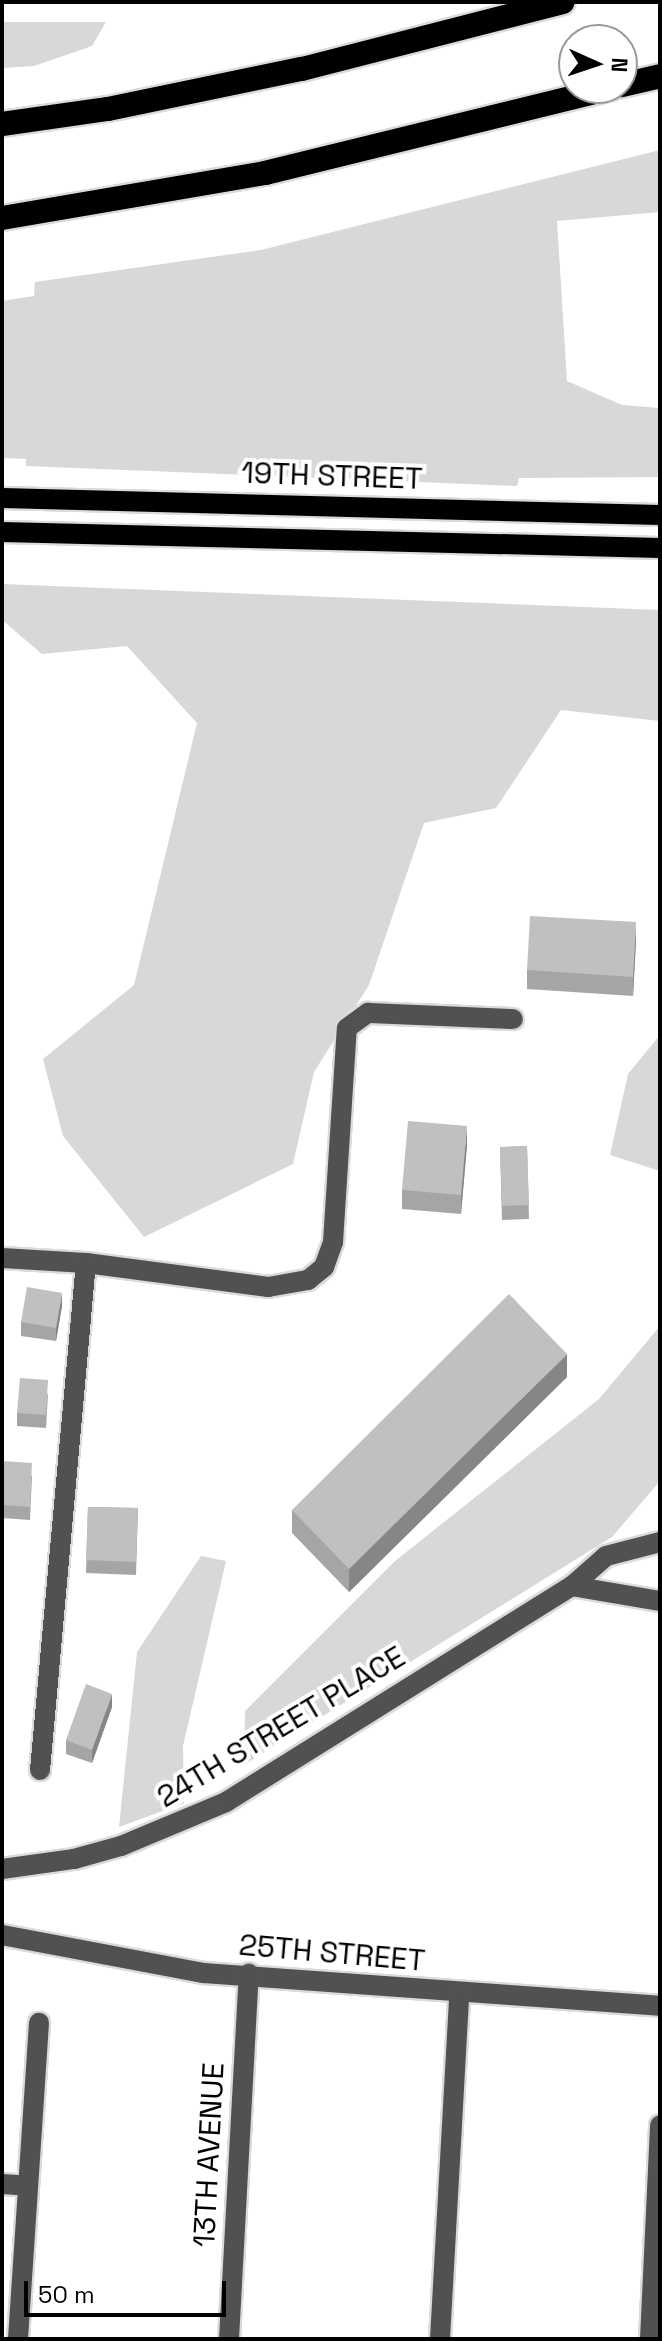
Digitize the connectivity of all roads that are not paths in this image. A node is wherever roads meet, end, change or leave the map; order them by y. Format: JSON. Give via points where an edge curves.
{"nodes":[{"id":1,"x":563,"y":2,"type":"edge"},
{"id":2,"x":660,"y":76,"type":"edge"},
{"id":3,"x":638,"y":81,"type":"edge"},
{"id":4,"x":558,"y":101,"type":"edge"},
{"id":5,"x":2,"y":124,"type":"edge"},
{"id":6,"x":2,"y":218,"type":"edge"},
{"id":7,"x":2,"y":498,"type":"edge"},
{"id":8,"x":660,"y":515,"type":"edge"},
{"id":9,"x":2,"y":532,"type":"edge"},
{"id":10,"x":660,"y":548,"type":"edge"},
{"id":11,"x":513,"y":1019,"type":"dead end"},
{"id":12,"x":2,"y":1258,"type":"edge"},
{"id":13,"x":86,"y":1263,"type":"junction"},
{"id":14,"x":660,"y":1542,"type":"edge"},
{"id":15,"x":572,"y":1586,"type":"junction"},
{"id":16,"x":660,"y":1601,"type":"edge"},
{"id":17,"x":40,"y":1770,"type":"dead end"},
{"id":18,"x":2,"y":1869,"type":"edge"},
{"id":19,"x":2,"y":1935,"type":"edge"},
{"id":20,"x":249,"y":1974,"type":"junction"},
{"id":21,"x":459,"y":1994,"type":"junction"},
{"id":22,"x":660,"y":2006,"type":"edge"},
{"id":23,"x":39,"y":2023,"type":"dead end"},
{"id":24,"x":660,"y":2125,"type":"edge"},
{"id":25,"x":2,"y":2184,"type":"edge"},
{"id":26,"x":28,"y":2186,"type":"junction"},
{"id":27,"x":18,"y":2339,"type":"edge"},
{"id":28,"x":229,"y":2339,"type":"edge"},
{"id":29,"x":440,"y":2339,"type":"edge"},
{"id":30,"x":650,"y":2339,"type":"edge"}],
"edges":[{"from":1,"to":5,"type":"highway","via":[[302,69],[108,109]]},
{"from":2,"to":3,"type":"highway"},
{"from":4,"to":6,"type":"highway","via":[[265,173],[150,197]]},
{"from":7,"to":8,"type":"main road","name":"19TH STREET"},
{"from":9,"to":10,"type":"main road"},
{"from":11,"to":13,"type":"street","via":[[368,1013],[347,1028],[333,1242],[324,1267],[308,1280],[268,1287]]},
{"from":12,"to":13,"type":"street"},
{"from":13,"to":17,"type":"street"},
{"from":14,"to":15,"type":"street","name":"24TH STREET PLACE","via":[[606,1556]]},
{"from":15,"to":16,"type":"street"},
{"from":15,"to":18,"type":"street","name":"24TH STREET PLACE","via":[[226,1802],[121,1846]]},
{"from":19,"to":20,"type":"street","name":"25TH STREET","via":[[203,1973]]},
{"from":20,"to":21,"type":"street","name":"25TH STREET"},
{"from":20,"to":28,"type":"street","name":"13TH AVENUE"},
{"from":21,"to":22,"type":"street","name":"25TH STREET"},
{"from":21,"to":29,"type":"street"},
{"from":23,"to":26,"type":"street"},
{"from":24,"to":30,"type":"street"},
{"from":25,"to":26,"type":"street"},
{"from":26,"to":27,"type":"street"}]}
